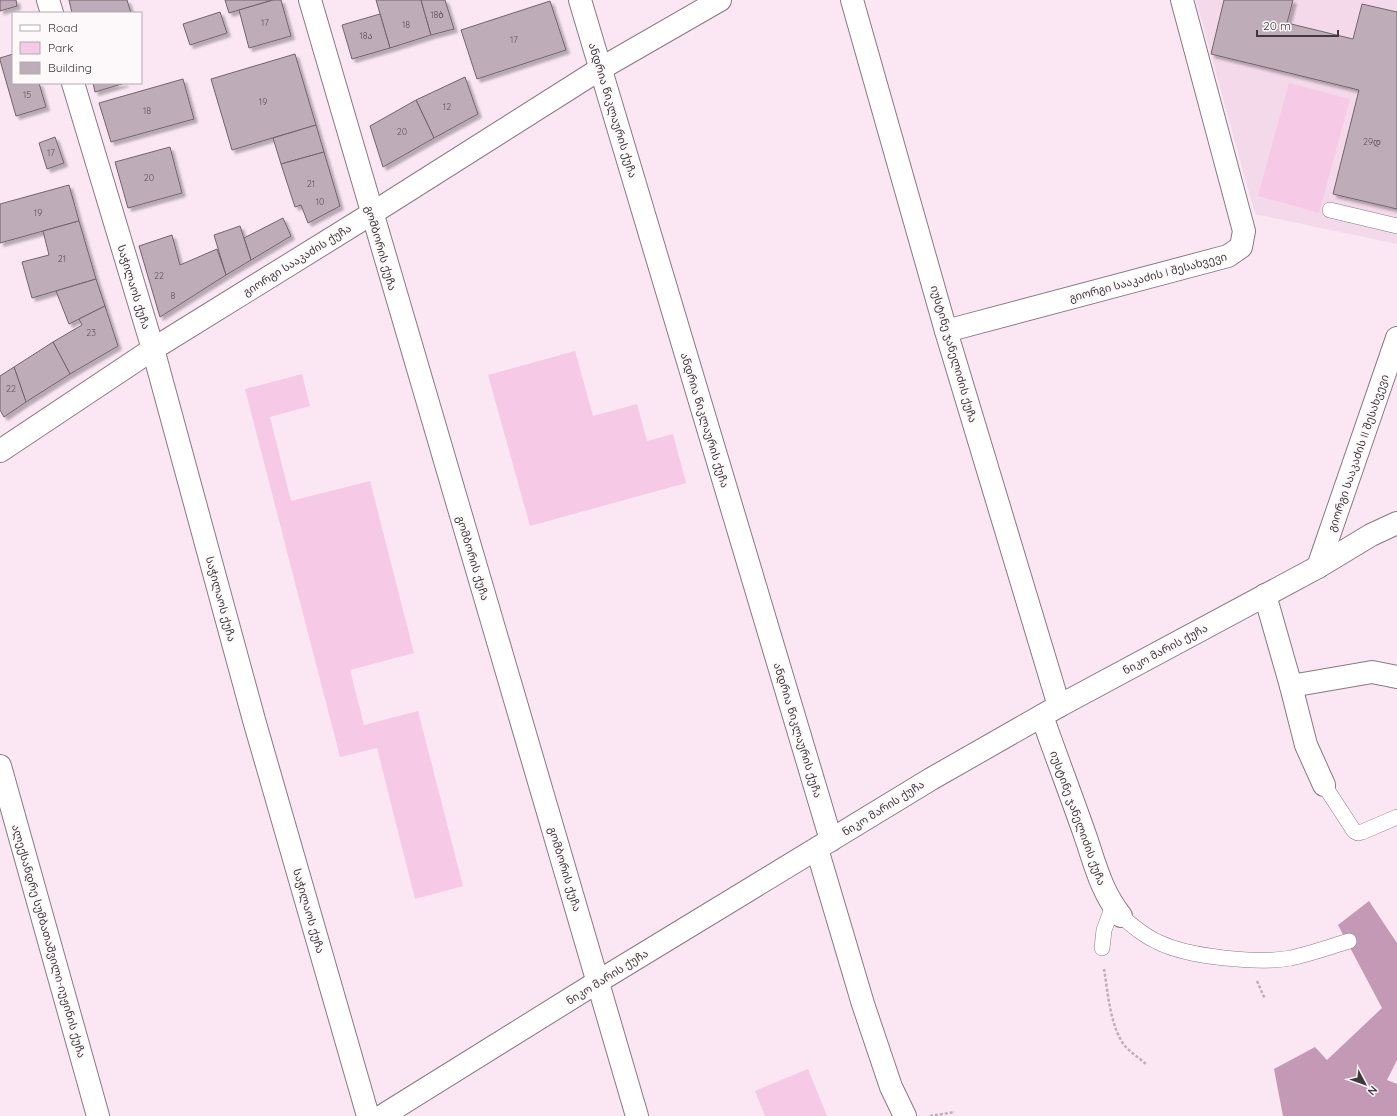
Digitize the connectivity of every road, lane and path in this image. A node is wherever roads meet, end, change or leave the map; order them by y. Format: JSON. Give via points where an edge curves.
{"nodes":[{"id":1,"x":48,"y":0,"type":"edge"},
{"id":2,"x":310,"y":0,"type":"edge"},
{"id":3,"x":580,"y":0,"type":"edge"},
{"id":4,"x":720,"y":0,"type":"edge"},
{"id":5,"x":852,"y":0,"type":"edge"},
{"id":6,"x":1182,"y":0,"type":"edge"},
{"id":7,"x":52,"y":12,"type":"edge"},
{"id":8,"x":600,"y":68,"type":"junction"},
{"id":9,"x":73,"y":84,"type":"edge"},
{"id":10,"x":1330,"y":210,"type":"dead end"},
{"id":11,"x":371,"y":214,"type":"junction"},
{"id":12,"x":1397,"y":226,"type":"edge"},
{"id":13,"x":946,"y":331,"type":"junction"},
{"id":14,"x":1397,"y":338,"type":"edge"},
{"id":15,"x":153,"y":349,"type":"junction"},
{"id":16,"x":0,"y":451,"type":"edge"},
{"id":17,"x":1397,"y":523,"type":"edge"},
{"id":18,"x":1318,"y":567,"type":"junction"},
{"id":19,"x":1265,"y":595,"type":"junction"},
{"id":20,"x":1397,"y":677,"type":"edge"},
{"id":21,"x":1291,"y":686,"type":"junction"},
{"id":22,"x":1050,"y":711,"type":"junction"},
{"id":23,"x":0,"y":766,"type":"edge"},
{"id":24,"x":1324,"y":785,"type":"joint"},
{"id":25,"x":1397,"y":817,"type":"edge"},
{"id":26,"x":824,"y":844,"type":"junction"},
{"id":27,"x":1117,"y":911,"type":"junction"},
{"id":28,"x":1349,"y":941,"type":"dead end"},
{"id":29,"x":1102,"y":948,"type":"joint"},
{"id":30,"x":599,"y":981,"type":"junction"},
{"id":31,"x":1146,"y":1064,"type":"dead end"},
{"id":32,"x":955,"y":1112,"type":"dead end"},
{"id":33,"x":98,"y":1116,"type":"edge"},
{"id":34,"x":368,"y":1116,"type":"edge"},
{"id":35,"x":382,"y":1116,"type":"edge"},
{"id":36,"x":638,"y":1116,"type":"edge"},
{"id":37,"x":905,"y":1116,"type":"edge"},
{"id":38,"x":929,"y":1116,"type":"edge"}],
"edges":[{"from":1,"to":7,"type":"street"},
{"from":2,"to":11,"type":"street","name":"გომბორის ქუჩა"},
{"from":3,"to":8,"type":"street","name":"ანდრია წიკლაურის ქუჩა"},
{"from":4,"to":8,"type":"street","name":"გიორგი სააკაძის ქუჩა"},
{"from":5,"to":13,"type":"street","name":"იუსტინე ჯანელიძის ქუჩა"},
{"from":6,"to":13,"type":"street","name":"გიორგი სააკაძის I შესახვევი","via":[[1244,231],[1241,247],[1228,256]]},
{"from":8,"to":11,"type":"street","name":"გიორგი სააკაძის ქუჩა"},
{"from":8,"to":26,"type":"street","name":"ანდრია წიკლაურის ქუჩა"},
{"from":9,"to":15,"type":"street","name":"საჭილაოს ქუჩა"},
{"from":10,"to":12,"type":"lane"},
{"from":11,"to":15,"type":"street","name":"გიორგი სააკაძის ქუჩა"},
{"from":11,"to":30,"type":"street","name":"გომბორის ქუჩა"},
{"from":13,"to":22,"type":"street","name":"იუსტინე ჯანელიძის ქუჩა"},
{"from":14,"to":18,"type":"street","name":"გიორგი სააკაძის II შესახვევი"},
{"from":15,"to":16,"type":"street","name":"გიორგი სააკაძის ქუჩა"},
{"from":15,"to":34,"type":"street","name":"საჭილაოს ქუჩა","via":[[254,720]]},
{"from":17,"to":18,"type":"street","name":"ნიკო მარის ქუჩა","via":[[1370,535]]},
{"from":18,"to":19,"type":"street","name":"ნიკო მარის ქუჩა"},
{"from":19,"to":21,"type":"street"},
{"from":19,"to":22,"type":"street","name":"ნიკო მარის ქუჩა"},
{"from":20,"to":21,"type":"street","via":[[1372,672]]},
{"from":21,"to":24,"type":"street","via":[[1306,745]]},
{"from":22,"to":26,"type":"street","name":"ნიკო მარის ქუჩა"},
{"from":22,"to":27,"type":"street","name":"იუსტინე ჯანელიძის ქუჩა","via":[[1101,886]]},
{"from":23,"to":33,"type":"street","name":"ალექსანდრე სუმბათაშვილი-იუჟინის ქუჩა"},
{"from":24,"to":25,"type":"lane","via":[[1354,831],[1358,833]]},
{"from":26,"to":30,"type":"street","name":"ნიკო მარის ქუჩა"},
{"from":26,"to":37,"type":"street","name":"ანდრია წიკლაურის ქუჩა","via":[[863,1004],[891,1087]]},
{"from":27,"to":28,"type":"lane","via":[[1137,930],[1159,943],[1192,953],[1247,960],[1290,958]]},
{"from":27,"to":29,"type":"lane","via":[[1104,930]]},
{"from":29,"to":31,"type":"path","via":[[1113,1021],[1124,1045]]},
{"from":30,"to":35,"type":"street","name":"ნიკო მარის ქუჩა"},
{"from":30,"to":36,"type":"street","name":"გომბორის ქუჩა"},
{"from":32,"to":38,"type":"path"}]}
